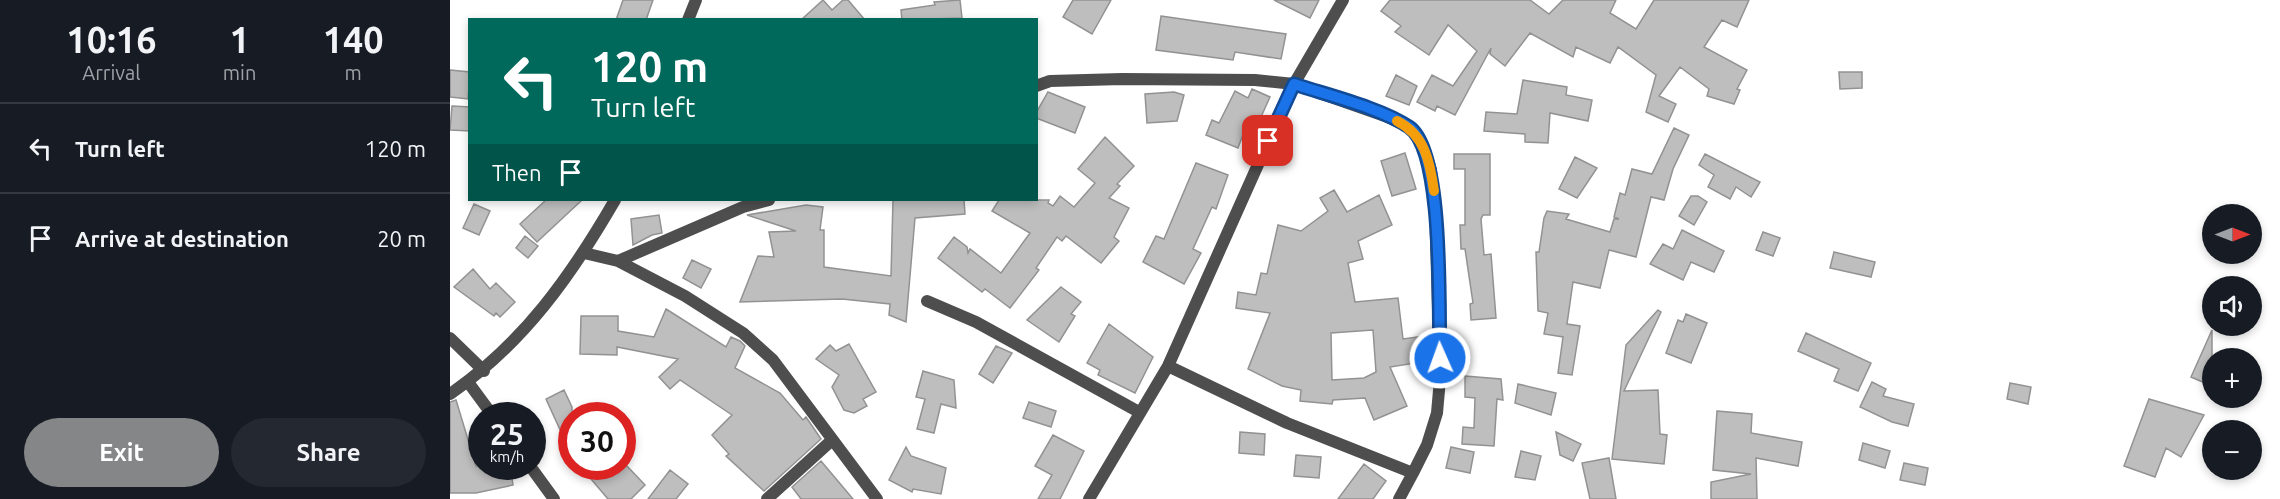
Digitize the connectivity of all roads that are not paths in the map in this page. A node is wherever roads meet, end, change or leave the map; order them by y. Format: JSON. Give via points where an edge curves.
{"nodes":[{"id":1,"x":696,"y":0,"type":"edge"},
{"id":2,"x":1343,"y":0,"type":"edge"},
{"id":3,"x":689,"y":18,"type":"edge"},
{"id":4,"x":1294,"y":84,"type":"junction"},
{"id":5,"x":1038,"y":85,"type":"edge"},
{"id":6,"x":614,"y":201,"type":"edge"},
{"id":7,"x":765,"y":201,"type":"edge"},
{"id":8,"x":584,"y":253,"type":"junction"},
{"id":9,"x":618,"y":261,"type":"junction"},
{"id":10,"x":927,"y":301,"type":"dead end"},
{"id":11,"x":450,"y":338,"type":"edge"},
{"id":12,"x":1168,"y":366,"type":"junction"},
{"id":13,"x":484,"y":371,"type":"junction"},
{"id":14,"x":468,"y":382,"type":"junction"},
{"id":15,"x":450,"y":394,"type":"edge"},
{"id":16,"x":483,"y":402,"type":"edge"},
{"id":17,"x":1139,"y":412,"type":"junction"},
{"id":18,"x":831,"y":441,"type":"junction"},
{"id":19,"x":1413,"y":473,"type":"junction"},
{"id":20,"x":540,"y":480,"type":"edge"},
{"id":21,"x":554,"y":499,"type":"edge"},
{"id":22,"x":767,"y":499,"type":"edge"},
{"id":23,"x":877,"y":499,"type":"edge"},
{"id":24,"x":1089,"y":499,"type":"edge"},
{"id":25,"x":1399,"y":499,"type":"edge"}],
"edges":[{"from":1,"to":3,"type":"street"},
{"from":2,"to":4,"type":"street"},
{"from":4,"to":5,"type":"street","via":[[1122,79],[1050,81]]},
{"from":4,"to":12,"type":"street"},
{"from":4,"to":19,"type":"street","via":[[1411,128],[1423,145],[1431,170],[1440,379],[1437,413]]},
{"from":6,"to":8,"type":"street"},
{"from":7,"to":9,"type":"street"},
{"from":8,"to":9,"type":"street"},
{"from":8,"to":13,"type":"street","via":[[516,340]]},
{"from":9,"to":18,"type":"street","via":[[685,296],[743,333],[773,360]]},
{"from":10,"to":17,"type":"street","via":[[976,322]]},
{"from":11,"to":13,"type":"street"},
{"from":12,"to":17,"type":"street"},
{"from":12,"to":19,"type":"street","via":[[1287,423]]},
{"from":13,"to":14,"type":"street"},
{"from":14,"to":15,"type":"street"},
{"from":14,"to":16,"type":"street"},
{"from":17,"to":24,"type":"street"},
{"from":18,"to":22,"type":"street"},
{"from":18,"to":23,"type":"street"},
{"from":19,"to":25,"type":"street"},
{"from":20,"to":21,"type":"street"}]}
